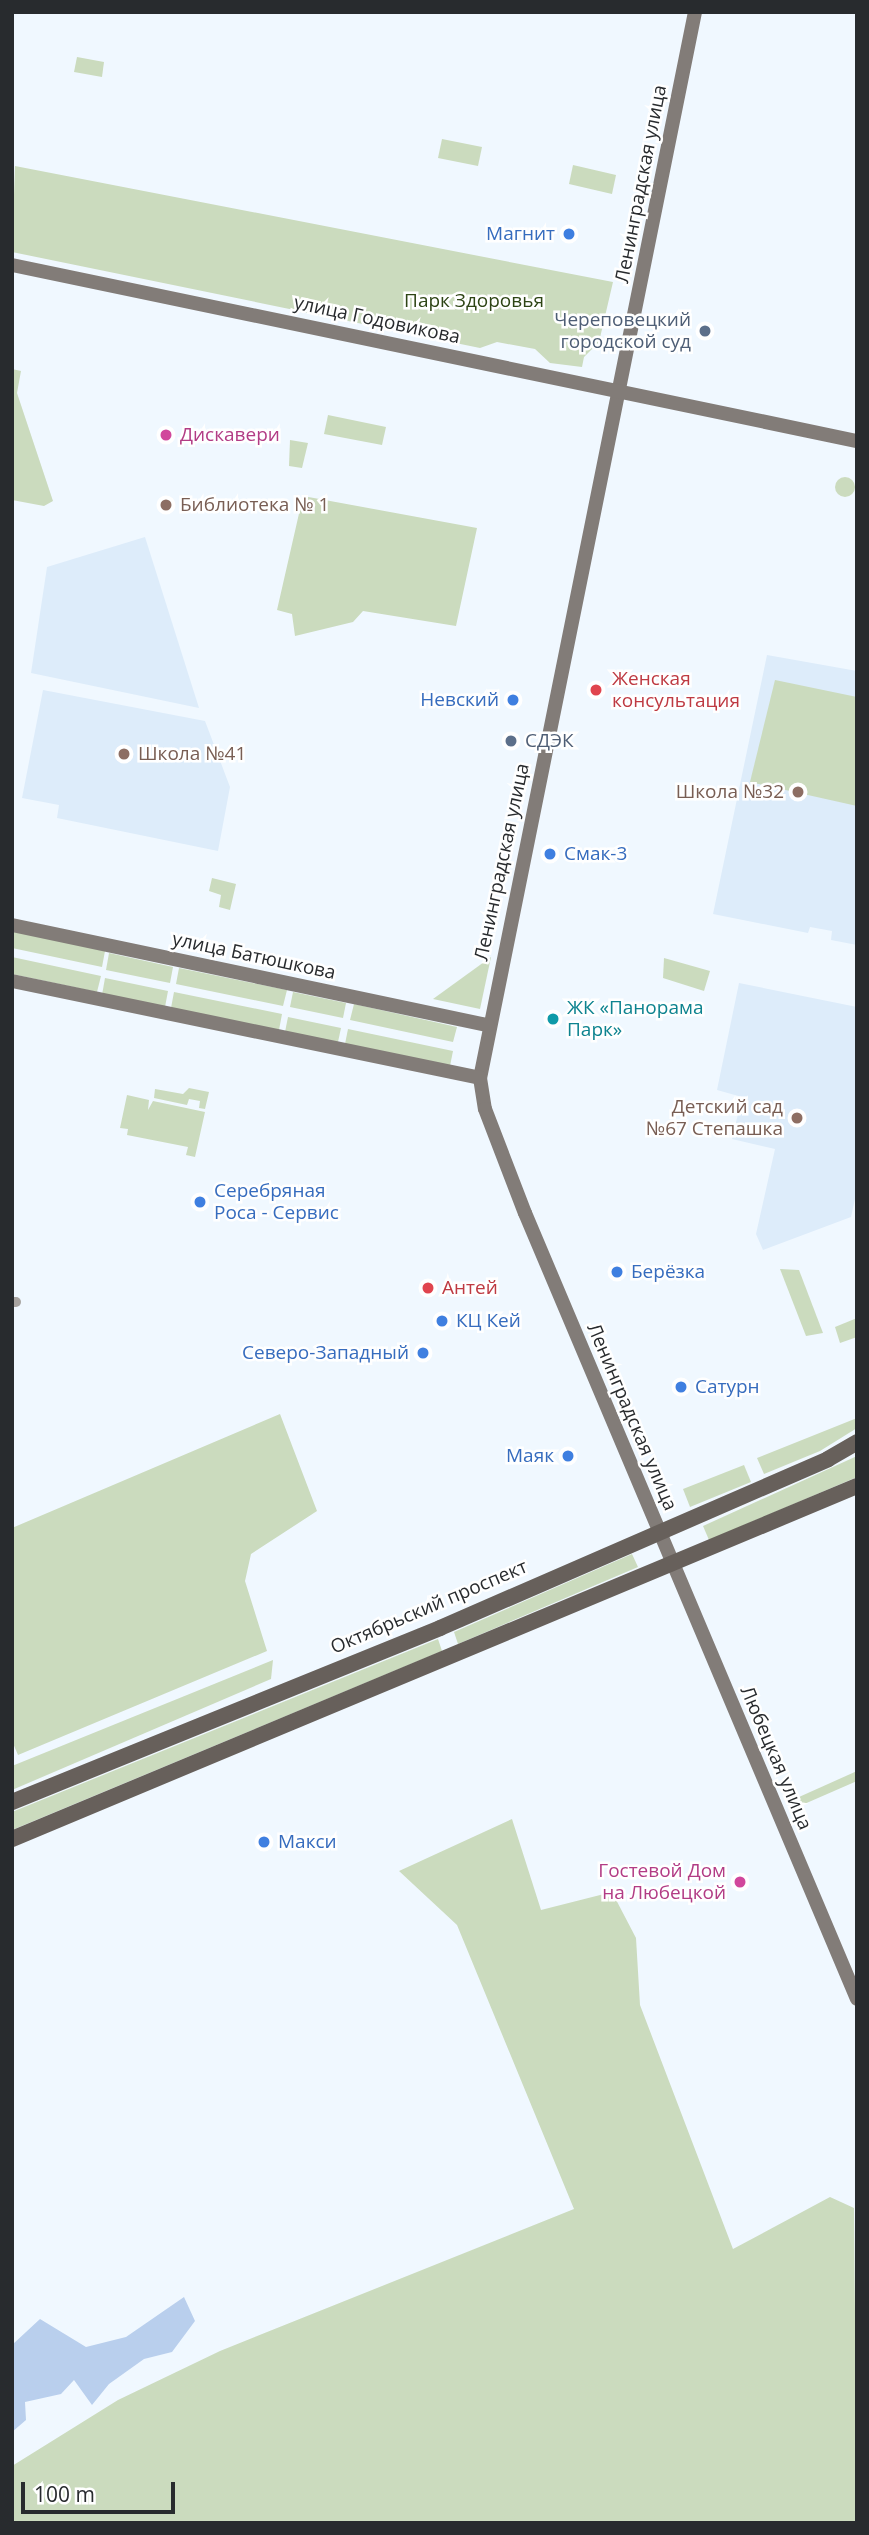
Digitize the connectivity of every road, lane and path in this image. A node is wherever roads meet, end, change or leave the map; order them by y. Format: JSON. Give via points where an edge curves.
{"nodes":[{"id":1,"x":695,"y":12,"type":"edge"},
{"id":2,"x":12,"y":265,"type":"edge"},
{"id":3,"x":620,"y":389,"type":"junction"},
{"id":4,"x":857,"y":441,"type":"edge"},
{"id":5,"x":12,"y":925,"type":"edge"},
{"id":6,"x":12,"y":981,"type":"edge"},
{"id":7,"x":488,"y":1026,"type":"junction"},
{"id":8,"x":480,"y":1078,"type":"junction"},
{"id":9,"x":857,"y":1442,"type":"edge"},
{"id":10,"x":857,"y":1486,"type":"edge"},
{"id":11,"x":659,"y":1531,"type":"junction"},
{"id":12,"x":674,"y":1564,"type":"junction"},
{"id":13,"x":440,"y":1628,"type":"junction"},
{"id":14,"x":449,"y":1656,"type":"junction"},
{"id":15,"x":12,"y":1802,"type":"edge"},
{"id":16,"x":12,"y":1839,"type":"edge"},
{"id":17,"x":857,"y":1999,"type":"edge"}],
"edges":[{"from":1,"to":3,"type":"street","name":"Ленинградская улица"},
{"from":2,"to":3,"type":"street","name":"улица Годовикова"},
{"from":3,"to":4,"type":"street","name":"улица Годовикова"},
{"from":3,"to":7,"type":"street","name":"Ленинградская улица"},
{"from":5,"to":7,"type":"street","name":"улица Батюшкова"},
{"from":6,"to":8,"type":"street"},
{"from":7,"to":8,"type":"street","name":"Ленинградская улица"},
{"from":8,"to":11,"type":"street","name":"Ленинградская улица","via":[[485,1109],[525,1213]]},
{"from":9,"to":11,"type":"main road","name":"Октябрьский проспект","via":[[828,1459]]},
{"from":10,"to":12,"type":"main road"},
{"from":11,"to":12,"type":"street","name":"Любецкая улица"},
{"from":11,"to":13,"type":"main road","name":"Октябрьский проспект"},
{"from":12,"to":14,"type":"main road"},
{"from":12,"to":17,"type":"street","name":"Любецкая улица"},
{"from":13,"to":14,"type":"main road","via":[[453,1647]]},
{"from":13,"to":15,"type":"main road","name":"Октябрьский проспект"},
{"from":14,"to":16,"type":"main road"}]}
